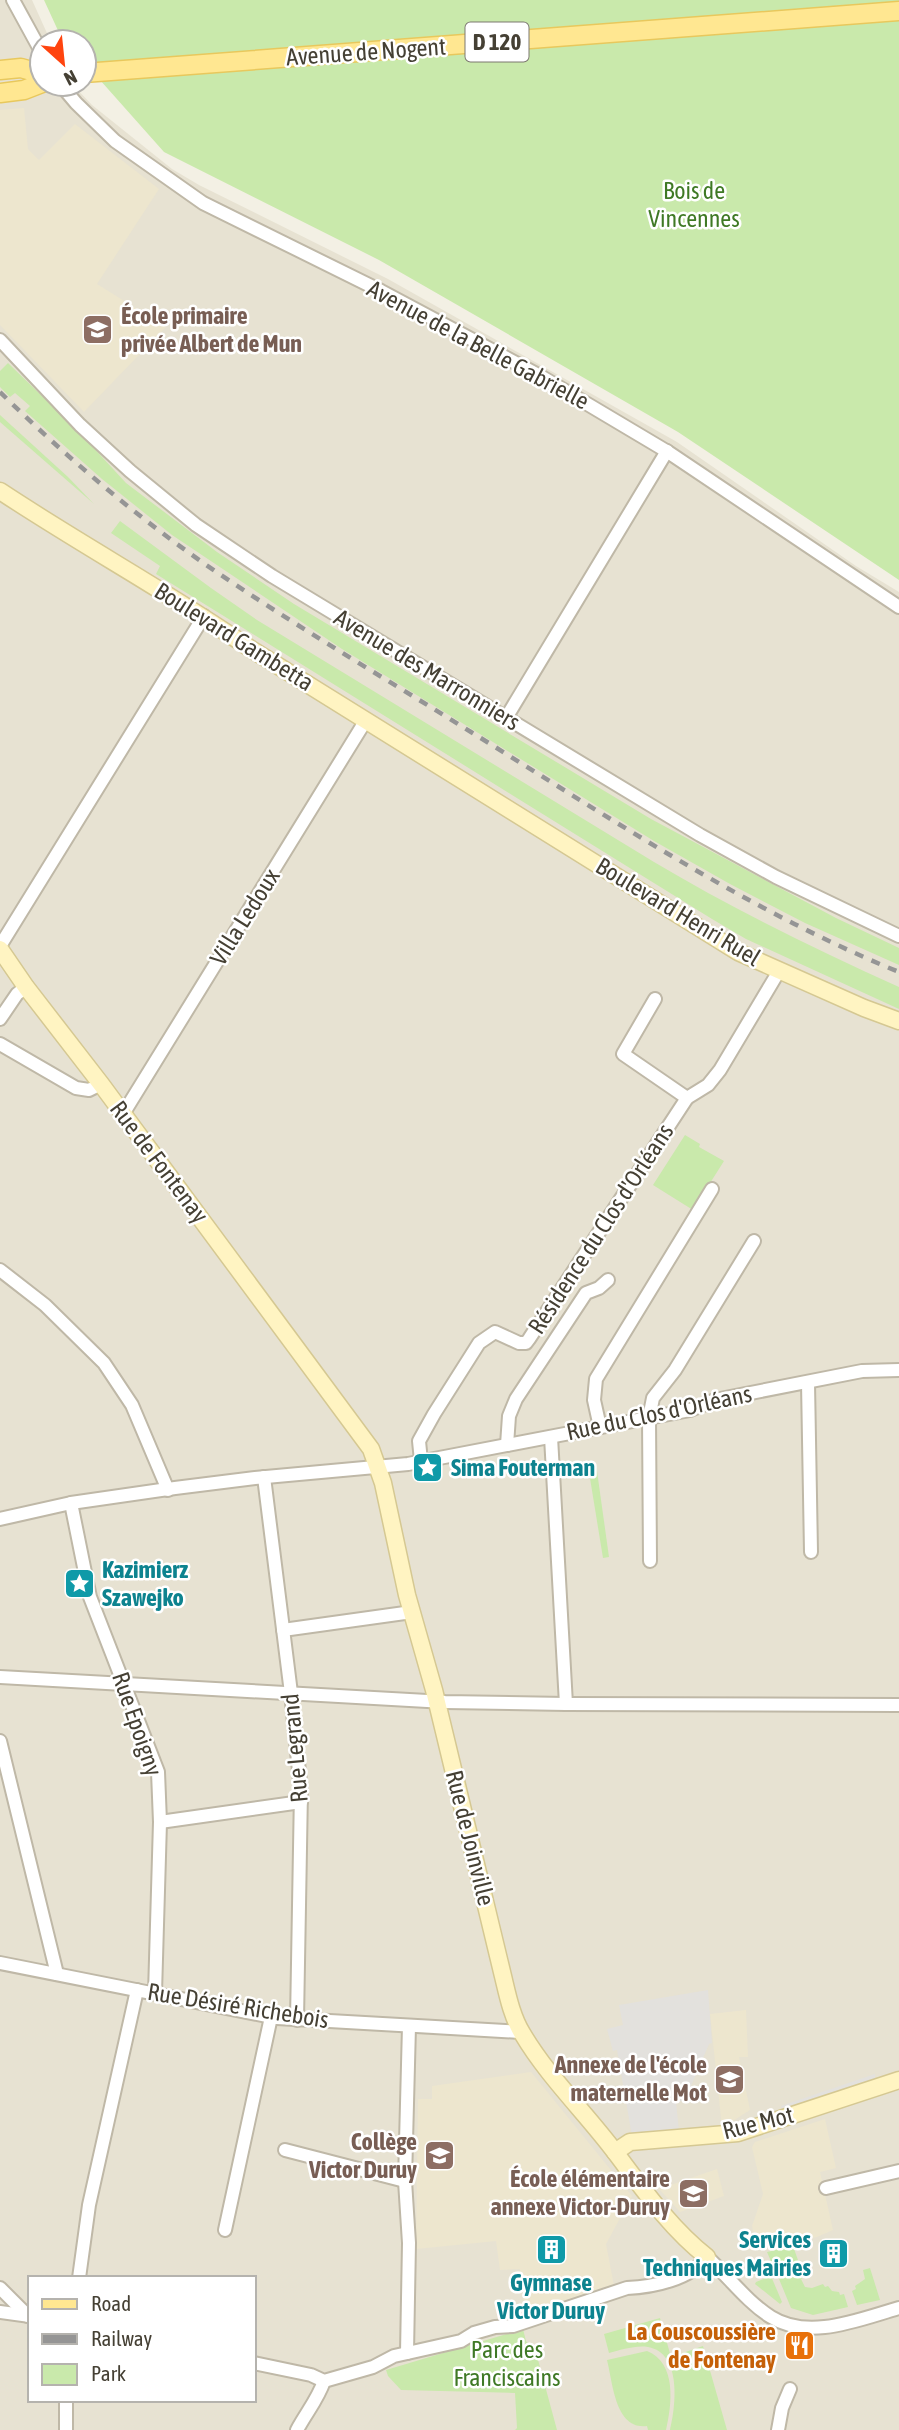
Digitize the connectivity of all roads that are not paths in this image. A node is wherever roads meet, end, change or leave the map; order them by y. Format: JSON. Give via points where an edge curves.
{"nodes":[{"id":1,"x":13,"y":0,"type":"edge"},
{"id":2,"x":899,"y":11,"type":"edge"},
{"id":3,"x":28,"y":28,"type":"edge"},
{"id":4,"x":0,"y":70,"type":"edge"},
{"id":5,"x":28,"y":70,"type":"edge"},
{"id":6,"x":98,"y":72,"type":"edge"},
{"id":7,"x":28,"y":88,"type":"edge"},
{"id":8,"x":0,"y":93,"type":"edge"},
{"id":9,"x":72,"y":98,"type":"edge"},
{"id":10,"x":0,"y":340,"type":"edge"},
{"id":11,"x":667,"y":451,"type":"junction"},
{"id":12,"x":0,"y":491,"type":"edge"},
{"id":13,"x":899,"y":607,"type":"edge"},
{"id":14,"x":204,"y":616,"type":"junction"},
{"id":15,"x":506,"y":718,"type":"junction"},
{"id":16,"x":366,"y":720,"type":"junction"},
{"id":17,"x":468,"y":783,"type":"joint"},
{"id":18,"x":899,"y":936,"type":"edge"},
{"id":19,"x":0,"y":947,"type":"edge"},
{"id":20,"x":779,"y":971,"type":"junction"},
{"id":21,"x":26,"y":987,"type":"junction"},
{"id":22,"x":656,"y":999,"type":"dead end"},
{"id":23,"x":0,"y":1019,"type":"edge"},
{"id":24,"x":899,"y":1021,"type":"edge"},
{"id":25,"x":0,"y":1044,"type":"edge"},
{"id":26,"x":101,"y":1084,"type":"junction"},
{"id":27,"x":687,"y":1098,"type":"junction"},
{"id":28,"x":123,"y":1114,"type":"junction"},
{"id":29,"x":712,"y":1189,"type":"dead end"},
{"id":30,"x":754,"y":1241,"type":"dead end"},
{"id":31,"x":0,"y":1270,"type":"edge"},
{"id":32,"x":608,"y":1280,"type":"dead end"},
{"id":33,"x":899,"y":1370,"type":"edge"},
{"id":34,"x":317,"y":1375,"type":"joint"},
{"id":35,"x":808,"y":1383,"type":"junction"},
{"id":36,"x":649,"y":1418,"type":"junction"},
{"id":37,"x":600,"y":1427,"type":"junction"},
{"id":38,"x":551,"y":1437,"type":"junction"},
{"id":39,"x":507,"y":1445,"type":"junction"},
{"id":40,"x":421,"y":1461,"type":"junction"},
{"id":41,"x":378,"y":1466,"type":"junction"},
{"id":42,"x":264,"y":1477,"type":"junction"},
{"id":43,"x":168,"y":1489,"type":"junction"},
{"id":44,"x":71,"y":1503,"type":"junction"},
{"id":45,"x":0,"y":1518,"type":"edge"},
{"id":46,"x":811,"y":1552,"type":"dead end"},
{"id":47,"x":650,"y":1560,"type":"dead end"},
{"id":48,"x":412,"y":1612,"type":"junction"},
{"id":49,"x":284,"y":1630,"type":"junction"},
{"id":50,"x":0,"y":1677,"type":"edge"},
{"id":51,"x":123,"y":1683,"type":"junction"},
{"id":52,"x":291,"y":1693,"type":"junction"},
{"id":53,"x":437,"y":1701,"type":"junction"},
{"id":54,"x":566,"y":1704,"type":"junction"},
{"id":55,"x":899,"y":1704,"type":"edge"},
{"id":56,"x":0,"y":1741,"type":"edge"},
{"id":57,"x":301,"y":1802,"type":"junction"},
{"id":58,"x":160,"y":1822,"type":"junction"},
{"id":59,"x":0,"y":1963,"type":"edge"},
{"id":60,"x":57,"y":1974,"type":"junction"},
{"id":61,"x":137,"y":1990,"type":"junction"},
{"id":62,"x":155,"y":1993,"type":"junction"},
{"id":63,"x":271,"y":2017,"type":"junction"},
{"id":64,"x":296,"y":2020,"type":"junction"},
{"id":65,"x":409,"y":2026,"type":"junction"},
{"id":66,"x":521,"y":2032,"type":"junction"},
{"id":67,"x":899,"y":2080,"type":"edge"},
{"id":68,"x":285,"y":2150,"type":"dead end"},
{"id":69,"x":615,"y":2152,"type":"junction"},
{"id":70,"x":899,"y":2171,"type":"edge"},
{"id":71,"x":405,"y":2182,"type":"junction"},
{"id":72,"x":826,"y":2188,"type":"dead end"},
{"id":73,"x":225,"y":2230,"type":"dead end"},
{"id":74,"x":707,"y":2257,"type":"junction"},
{"id":75,"x":79,"y":2276,"type":"edge"},
{"id":76,"x":0,"y":2288,"type":"edge"},
{"id":77,"x":899,"y":2308,"type":"edge"},
{"id":78,"x":0,"y":2312,"type":"edge"},
{"id":79,"x":28,"y":2315,"type":"edge"},
{"id":80,"x":28,"y":2316,"type":"edge"},
{"id":81,"x":407,"y":2353,"type":"junction"},
{"id":82,"x":256,"y":2363,"type":"edge"},
{"id":83,"x":324,"y":2381,"type":"junction"},
{"id":84,"x":790,"y":2389,"type":"dead end"},
{"id":85,"x":66,"y":2402,"type":"edge"},
{"id":86,"x":66,"y":2430,"type":"edge"},
{"id":87,"x":297,"y":2430,"type":"edge"},
{"id":88,"x":778,"y":2430,"type":"edge"}],
"edges":[{"from":1,"to":3,"type":"street"},
{"from":2,"to":6,"type":"main road","name":"Avenue de Nogent","number":"D 120"},
{"from":4,"to":5,"type":"main road"},
{"from":7,"to":8,"type":"main road"},
{"from":9,"to":11,"type":"street","name":"Avenue de la Belle Gabrielle","via":[[115,141],[203,203],[485,345]]},
{"from":10,"to":15,"type":"street","name":"Avenue des Marronniers","via":[[80,425],[196,525]]},
{"from":11,"to":13,"type":"street","name":"Avenue de la Belle Gabrielle"},
{"from":11,"to":15,"type":"street"},
{"from":12,"to":14,"type":"street","name":"Boulevard Gambetta"},
{"from":14,"to":16,"type":"street","name":"Boulevard Gambetta"},
{"from":14,"to":19,"type":"street"},
{"from":15,"to":18,"type":"street","name":"Avenue des Marronniers","via":[[700,835]]},
{"from":16,"to":17,"type":"street","name":"Boulevard Gambetta"},
{"from":16,"to":28,"type":"street","name":"Villa Ledoux"},
{"from":17,"to":20,"type":"street","name":"Boulevard Henri Ruel","via":[[666,909]]},
{"from":19,"to":21,"type":"street","name":"Rue de Fontenay"},
{"from":20,"to":24,"type":"street","name":"Boulevard Henri Ruel"},
{"from":20,"to":27,"type":"street","name":"Résidence du Clos d'Orléans","via":[[720,1070],[708,1085]]},
{"from":21,"to":23,"type":"street"},
{"from":21,"to":26,"type":"street","name":"Rue de Fontenay"},
{"from":22,"to":27,"type":"street","name":"Résidence du Clos d'Orléans","via":[[622,1054]]},
{"from":25,"to":26,"type":"street","via":[[76,1088],[89,1090]]},
{"from":26,"to":28,"type":"street","name":"Rue de Fontenay"},
{"from":27,"to":40,"type":"street","name":"Résidence du Clos d'Orléans","via":[[526,1343],[495,1332],[479,1343],[419,1441]]},
{"from":28,"to":34,"type":"street","name":"Rue de Fontenay"},
{"from":29,"to":37,"type":"street","via":[[596,1379],[594,1400]]},
{"from":30,"to":36,"type":"street","via":[[653,1398]]},
{"from":31,"to":43,"type":"street","via":[[45,1305],[104,1363],[132,1405]]},
{"from":32,"to":39,"type":"street","via":[[586,1293],[516,1399],[509,1416]]},
{"from":33,"to":35,"type":"street","name":"Rue du Clos d'Orléans","via":[[862,1371]]},
{"from":34,"to":41,"type":"street","name":"Rue de Joinville","via":[[371,1449]]},
{"from":35,"to":36,"type":"street","name":"Rue du Clos d'Orléans"},
{"from":35,"to":46,"type":"street"},
{"from":36,"to":37,"type":"street","name":"Rue du Clos d'Orléans"},
{"from":36,"to":47,"type":"street"},
{"from":37,"to":38,"type":"street","name":"Rue du Clos d'Orléans"},
{"from":38,"to":39,"type":"street","name":"Rue du Clos d'Orléans"},
{"from":38,"to":54,"type":"street"},
{"from":39,"to":40,"type":"street","name":"Rue du Clos d'Orléans"},
{"from":40,"to":41,"type":"street","name":"Rue du Clos d'Orléans"},
{"from":41,"to":42,"type":"street","name":"Rue du Clos d'Orléans"},
{"from":41,"to":48,"type":"street","name":"Rue de Joinville"},
{"from":42,"to":43,"type":"street","name":"Rue du Clos d'Orléans"},
{"from":42,"to":49,"type":"street","name":"Rue Legrand"},
{"from":43,"to":44,"type":"street","name":"Rue du Clos d'Orléans"},
{"from":44,"to":45,"type":"street","name":"Rue du Clos d'Orléans"},
{"from":44,"to":51,"type":"street","name":"Rue Epoigny","via":[[90,1597]]},
{"from":48,"to":49,"type":"street"},
{"from":48,"to":53,"type":"street","name":"Rue de Joinville"},
{"from":49,"to":52,"type":"street","name":"Rue Legrand"},
{"from":50,"to":51,"type":"street"},
{"from":51,"to":52,"type":"street"},
{"from":51,"to":58,"type":"street","name":"Rue Epoigny","via":[[158,1772]]},
{"from":52,"to":53,"type":"street"},
{"from":52,"to":57,"type":"street","name":"Rue Legrand"},
{"from":53,"to":54,"type":"street"},
{"from":53,"to":66,"type":"street","name":"Rue de Joinville","via":[[502,1972]]},
{"from":54,"to":55,"type":"street"},
{"from":56,"to":60,"type":"street"},
{"from":57,"to":58,"type":"street"},
{"from":57,"to":64,"type":"street","name":"Rue Legrand"},
{"from":58,"to":62,"type":"street","name":"Rue Epoigny"},
{"from":59,"to":60,"type":"street","name":"Rue Désiré Richebois"},
{"from":60,"to":61,"type":"street","name":"Rue Désiré Richebois"},
{"from":61,"to":62,"type":"street","name":"Rue Désiré Richebois"},
{"from":61,"to":75,"type":"street","via":[[89,2205]]},
{"from":62,"to":63,"type":"street","name":"Rue Désiré Richebois"},
{"from":63,"to":64,"type":"street","name":"Rue Désiré Richebois"},
{"from":63,"to":73,"type":"street"},
{"from":64,"to":65,"type":"street","name":"Rue Désiré Richebois"},
{"from":65,"to":66,"type":"street","name":"Rue Désiré Richebois"},
{"from":65,"to":71,"type":"street"},
{"from":66,"to":69,"type":"street","name":"Rue de Joinville"},
{"from":67,"to":69,"type":"street","name":"Rue Mot","via":[[738,2133],[630,2142]]},
{"from":68,"to":71,"type":"street"},
{"from":69,"to":74,"type":"street","name":"Rue de Joinville","via":[[671,2223]]},
{"from":70,"to":72,"type":"street"},
{"from":71,"to":81,"type":"street"},
{"from":74,"to":77,"type":"street","via":[[764,2311],[789,2325],[810,2329]]},
{"from":74,"to":81,"type":"street","via":[[700,2266],[646,2287],[627,2288],[513,2326]]},
{"from":76,"to":79,"type":"street"},
{"from":78,"to":80,"type":"street"},
{"from":81,"to":83,"type":"street"},
{"from":82,"to":83,"type":"street"},
{"from":83,"to":87,"type":"street"},
{"from":84,"to":88,"type":"street"},
{"from":85,"to":86,"type":"street"}]}
